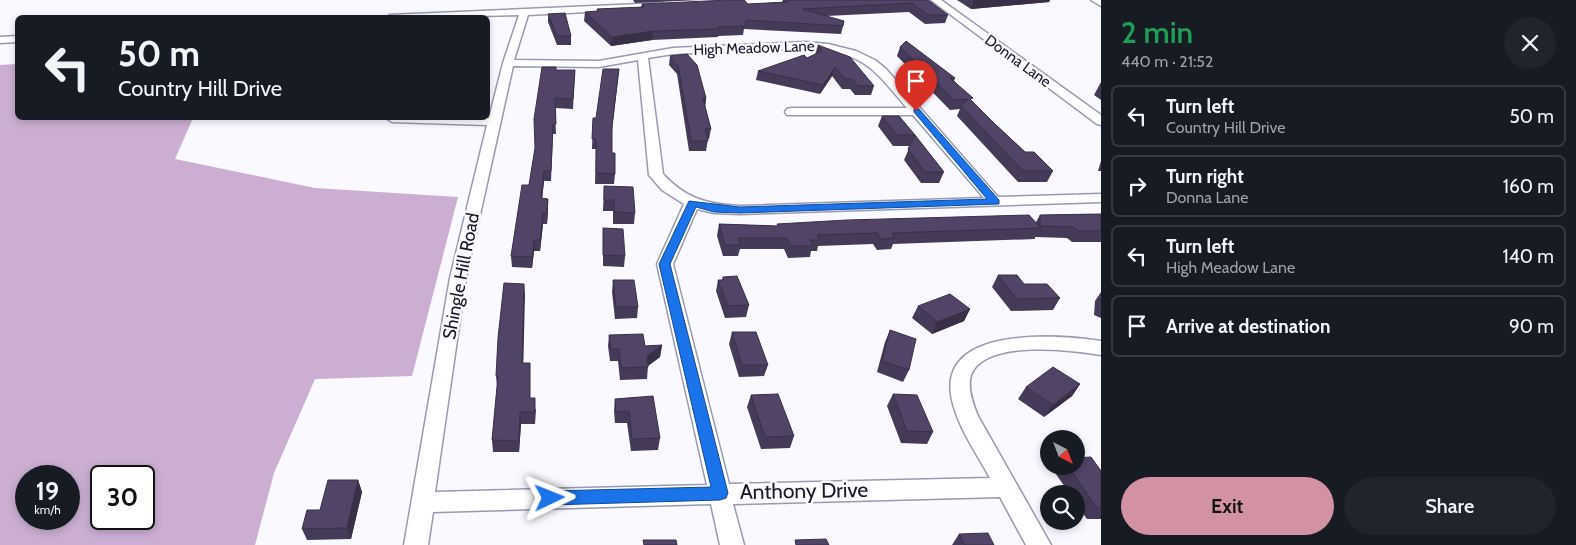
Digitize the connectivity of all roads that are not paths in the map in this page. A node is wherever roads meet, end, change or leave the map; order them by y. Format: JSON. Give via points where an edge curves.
{"nodes":[{"id":1,"x":806,"y":0,"type":"edge"},
{"id":2,"x":935,"y":0,"type":"edge"},
{"id":3,"x":1095,"y":0,"type":"edge"},
{"id":4,"x":756,"y":1,"type":"edge"},
{"id":5,"x":1101,"y":3,"type":"edge"},
{"id":6,"x":602,"y":4,"type":"edge"},
{"id":7,"x":719,"y":4,"type":"edge"},
{"id":8,"x":672,"y":5,"type":"edge"},
{"id":9,"x":525,"y":11,"type":"junction"},
{"id":10,"x":448,"y":15,"type":"edge"},
{"id":11,"x":15,"y":39,"type":"edge"},
{"id":12,"x":0,"y":40,"type":"edge"},
{"id":13,"x":643,"y":56,"type":"junction"},
{"id":14,"x":508,"y":63,"type":"junction"},
{"id":15,"x":916,"y":111,"type":"junction"},
{"id":16,"x":791,"y":112,"type":"dead end"},
{"id":17,"x":443,"y":120,"type":"edge"},
{"id":18,"x":1101,"y":121,"type":"edge"},
{"id":19,"x":494,"y":122,"type":"junction"},
{"id":20,"x":1101,"y":198,"type":"edge"},
{"id":21,"x":995,"y":202,"type":"junction"},
{"id":22,"x":692,"y":203,"type":"junction"},
{"id":23,"x":1101,"y":348,"type":"edge"},
{"id":24,"x":1005,"y":487,"type":"junction"},
{"id":25,"x":720,"y":493,"type":"junction"},
{"id":26,"x":423,"y":502,"type":"junction"},
{"id":27,"x":416,"y":545,"type":"edge"},
{"id":28,"x":732,"y":545,"type":"edge"},
{"id":29,"x":1040,"y":545,"type":"edge"}],
"edges":[{"from":1,"to":4,"type":"street"},
{"from":2,"to":18,"type":"street","name":"Donna Lane"},
{"from":3,"to":5,"type":"street"},
{"from":4,"to":7,"type":"street"},
{"from":6,"to":8,"type":"street"},
{"from":6,"to":9,"type":"street"},
{"from":9,"to":10,"type":"street"},
{"from":9,"to":14,"type":"street","name":"Shingle Hill Road"},
{"from":11,"to":12,"type":"street"},
{"from":13,"to":14,"type":"street","name":"High Meadow Lane","via":[[582,65]]},
{"from":13,"to":15,"type":"street","name":"High Meadow Lane","via":[[673,51],[805,45],[841,50],[877,66]]},
{"from":13,"to":22,"type":"street","via":[[656,175],[666,187]]},
{"from":14,"to":19,"type":"street","name":"Shingle Hill Road"},
{"from":15,"to":16,"type":"street"},
{"from":15,"to":21,"type":"street","name":"High Meadow Lane"},
{"from":17,"to":19,"type":"street"},
{"from":19,"to":26,"type":"street","name":"Shingle Hill Road","via":[[458,278]]},
{"from":20,"to":21,"type":"street"},
{"from":21,"to":22,"type":"street","via":[[740,210]]},
{"from":22,"to":25,"type":"street","via":[[665,264]]},
{"from":23,"to":24,"type":"street","via":[[1066,343],[1013,345],[983,353],[963,371],[961,400]]},
{"from":24,"to":25,"type":"street","name":"Anthony Drive"},
{"from":24,"to":29,"type":"street"},
{"from":25,"to":26,"type":"street","name":"Anthony Drive"},
{"from":25,"to":28,"type":"street"},
{"from":26,"to":27,"type":"street","name":"Shingle Hill Road"}]}
